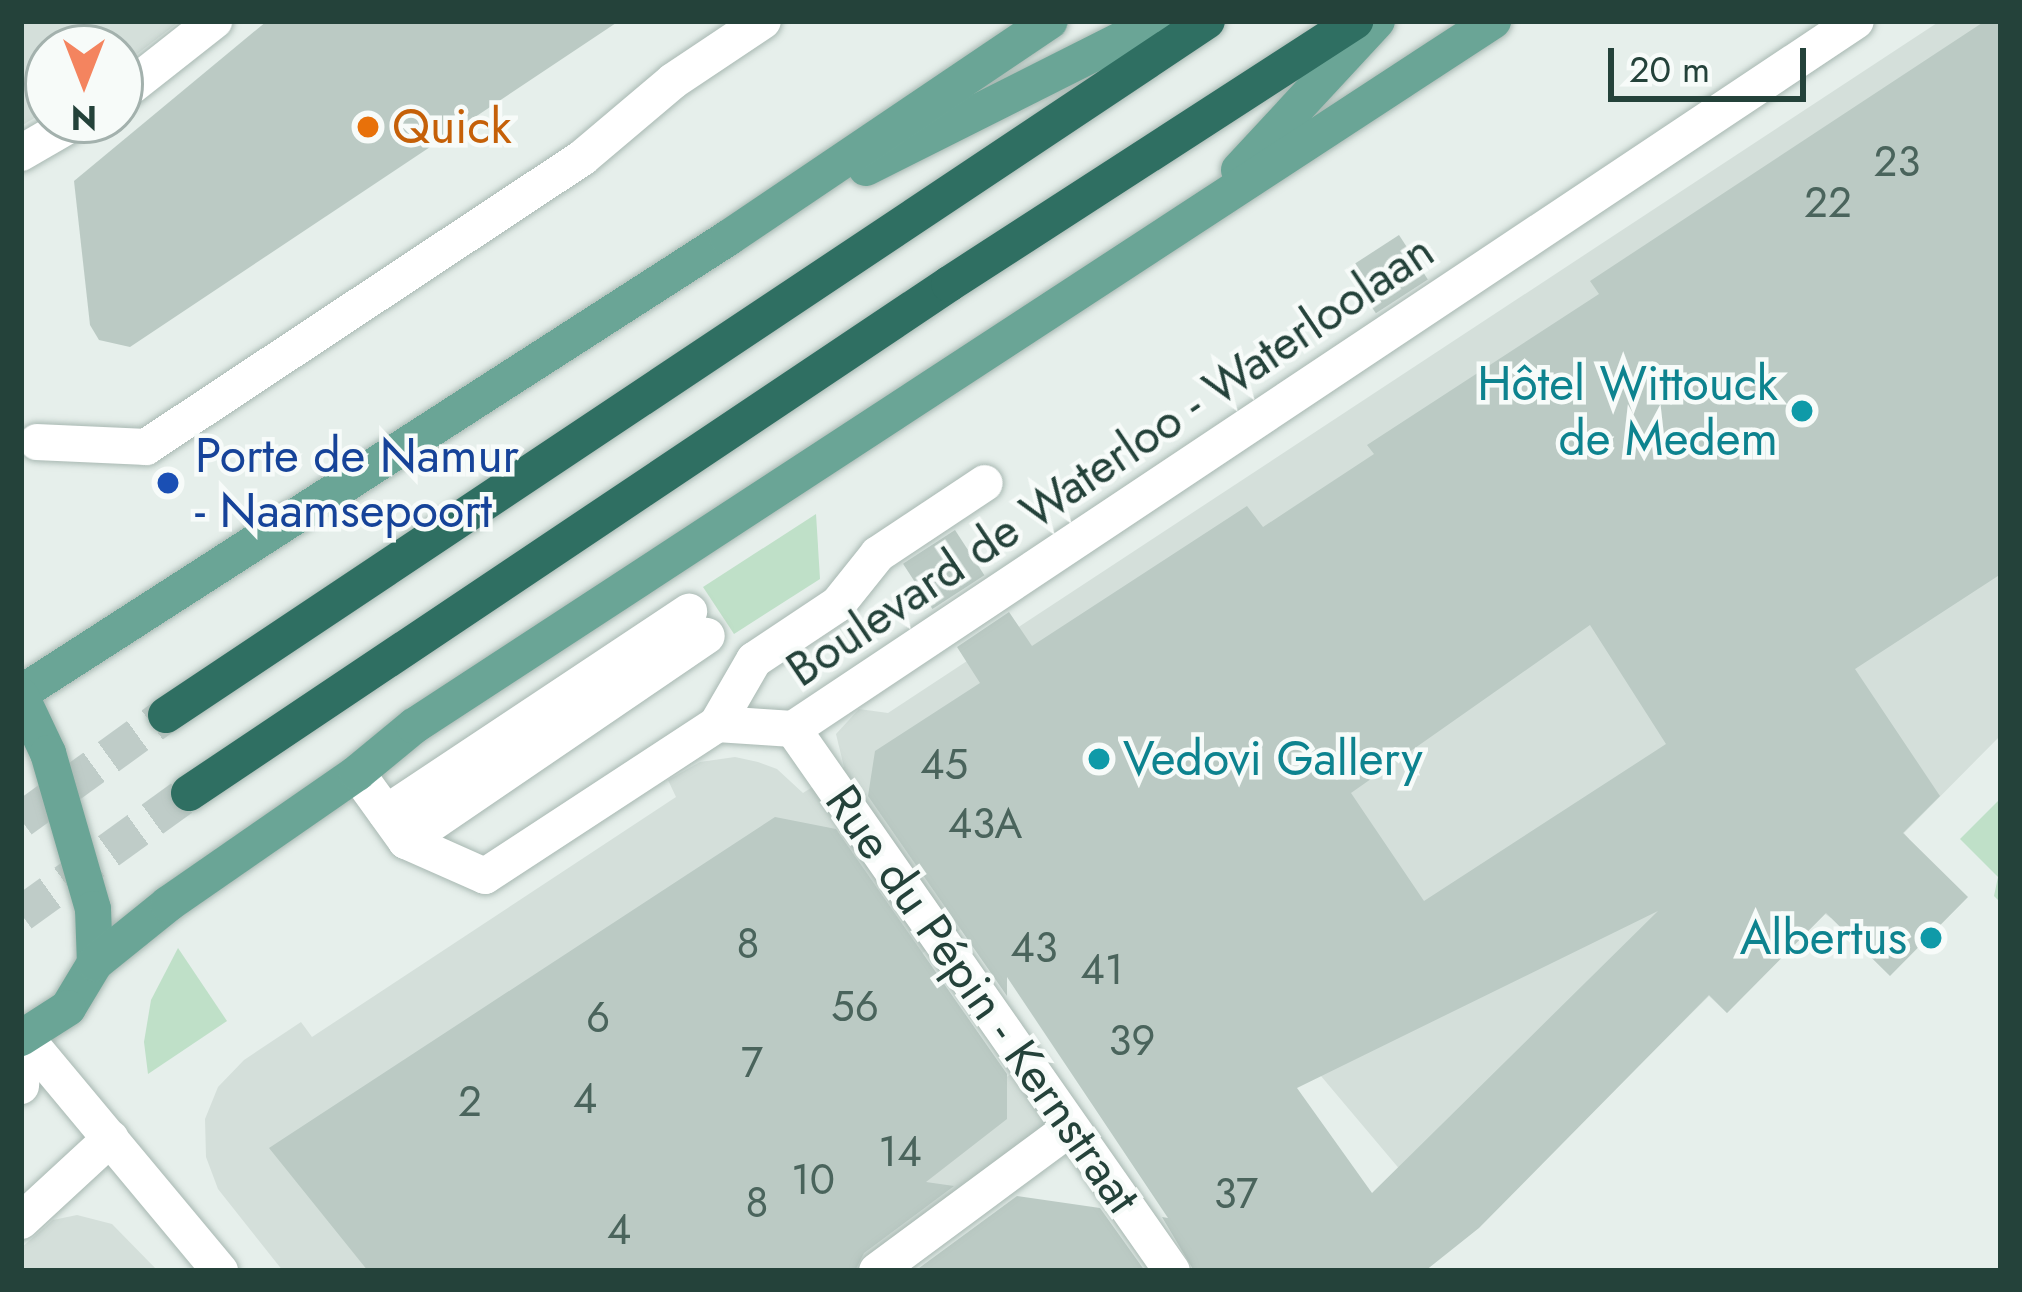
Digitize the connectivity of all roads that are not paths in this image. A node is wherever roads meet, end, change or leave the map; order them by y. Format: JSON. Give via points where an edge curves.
{"nodes":[{"id":1,"x":214,"y":21,"type":"edge"},
{"id":2,"x":763,"y":21,"type":"edge"},
{"id":3,"x":1050,"y":21,"type":"edge"},
{"id":4,"x":1158,"y":21,"type":"edge"},
{"id":5,"x":1208,"y":21,"type":"edge"},
{"id":6,"x":1354,"y":21,"type":"edge"},
{"id":7,"x":1377,"y":21,"type":"edge"},
{"id":8,"x":1493,"y":21,"type":"edge"},
{"id":9,"x":1856,"y":21,"type":"edge"},
{"id":10,"x":144,"y":76,"type":"edge"},
{"id":11,"x":1199,"y":213,"type":"junction"},
{"id":12,"x":728,"y":238,"type":"junction"},
{"id":13,"x":38,"y":442,"type":"dead end"},
{"id":14,"x":985,"y":483,"type":"dead end"},
{"id":15,"x":698,"y":624,"type":"dead end"},
{"id":16,"x":21,"y":694,"type":"edge"},
{"id":17,"x":166,"y":716,"type":"tunnel mouth"},
{"id":18,"x":717,"y":724,"type":"junction"},
{"id":19,"x":793,"y":729,"type":"junction"},
{"id":20,"x":32,"y":744,"type":"edge"},
{"id":21,"x":357,"y":773,"type":"junction"},
{"id":22,"x":189,"y":793,"type":"tunnel mouth"},
{"id":23,"x":396,"y":827,"type":"junction"},
{"id":24,"x":95,"y":963,"type":"junction"},
{"id":25,"x":22,"y":1038,"type":"edge"},
{"id":26,"x":21,"y":1086,"type":"edge"},
{"id":27,"x":1070,"y":1128,"type":"junction"},
{"id":28,"x":110,"y":1138,"type":"junction"},
{"id":29,"x":21,"y":1220,"type":"edge"},
{"id":30,"x":220,"y":1271,"type":"edge"},
{"id":31,"x":877,"y":1271,"type":"edge"},
{"id":32,"x":1172,"y":1271,"type":"edge"}],
"edges":[{"from":1,"to":10,"type":"street"},
{"from":2,"to":13,"type":"street","via":[[582,158],[146,447]]},
{"from":3,"to":12,"type":"main road"},
{"from":4,"to":12,"type":"main road"},
{"from":5,"to":17,"type":"highway"},
{"from":6,"to":22,"type":"highway"},
{"from":7,"to":11,"type":"main road"},
{"from":8,"to":11,"type":"main road"},
{"from":9,"to":19,"type":"street","name":"Boulevard de Waterloo - Waterloolaan"},
{"from":11,"to":21,"type":"main road","via":[[414,727]]},
{"from":12,"to":16,"type":"main road"},
{"from":14,"to":18,"type":"street","via":[[878,554],[838,604],[754,661]]},
{"from":15,"to":23,"type":"street"},
{"from":16,"to":20,"type":"main road"},
{"from":18,"to":19,"type":"street","name":"Boulevard de Waterloo - Waterloolaan"},
{"from":18,"to":23,"type":"street","via":[[484,876]]},
{"from":19,"to":27,"type":"street","name":"Rue du Pépin - Kernstraat"},
{"from":20,"to":24,"type":"main road","via":[[93,909]]},
{"from":21,"to":23,"type":"street"},
{"from":21,"to":24,"type":"main road"},
{"from":24,"to":25,"type":"main road","via":[[68,1008]]},
{"from":25,"to":26,"type":"street"},
{"from":25,"to":28,"type":"street"},
{"from":27,"to":31,"type":"street"},
{"from":27,"to":32,"type":"street","name":"Rue du Pépin - Kernstraat"},
{"from":28,"to":29,"type":"street"},
{"from":28,"to":30,"type":"street"}]}
